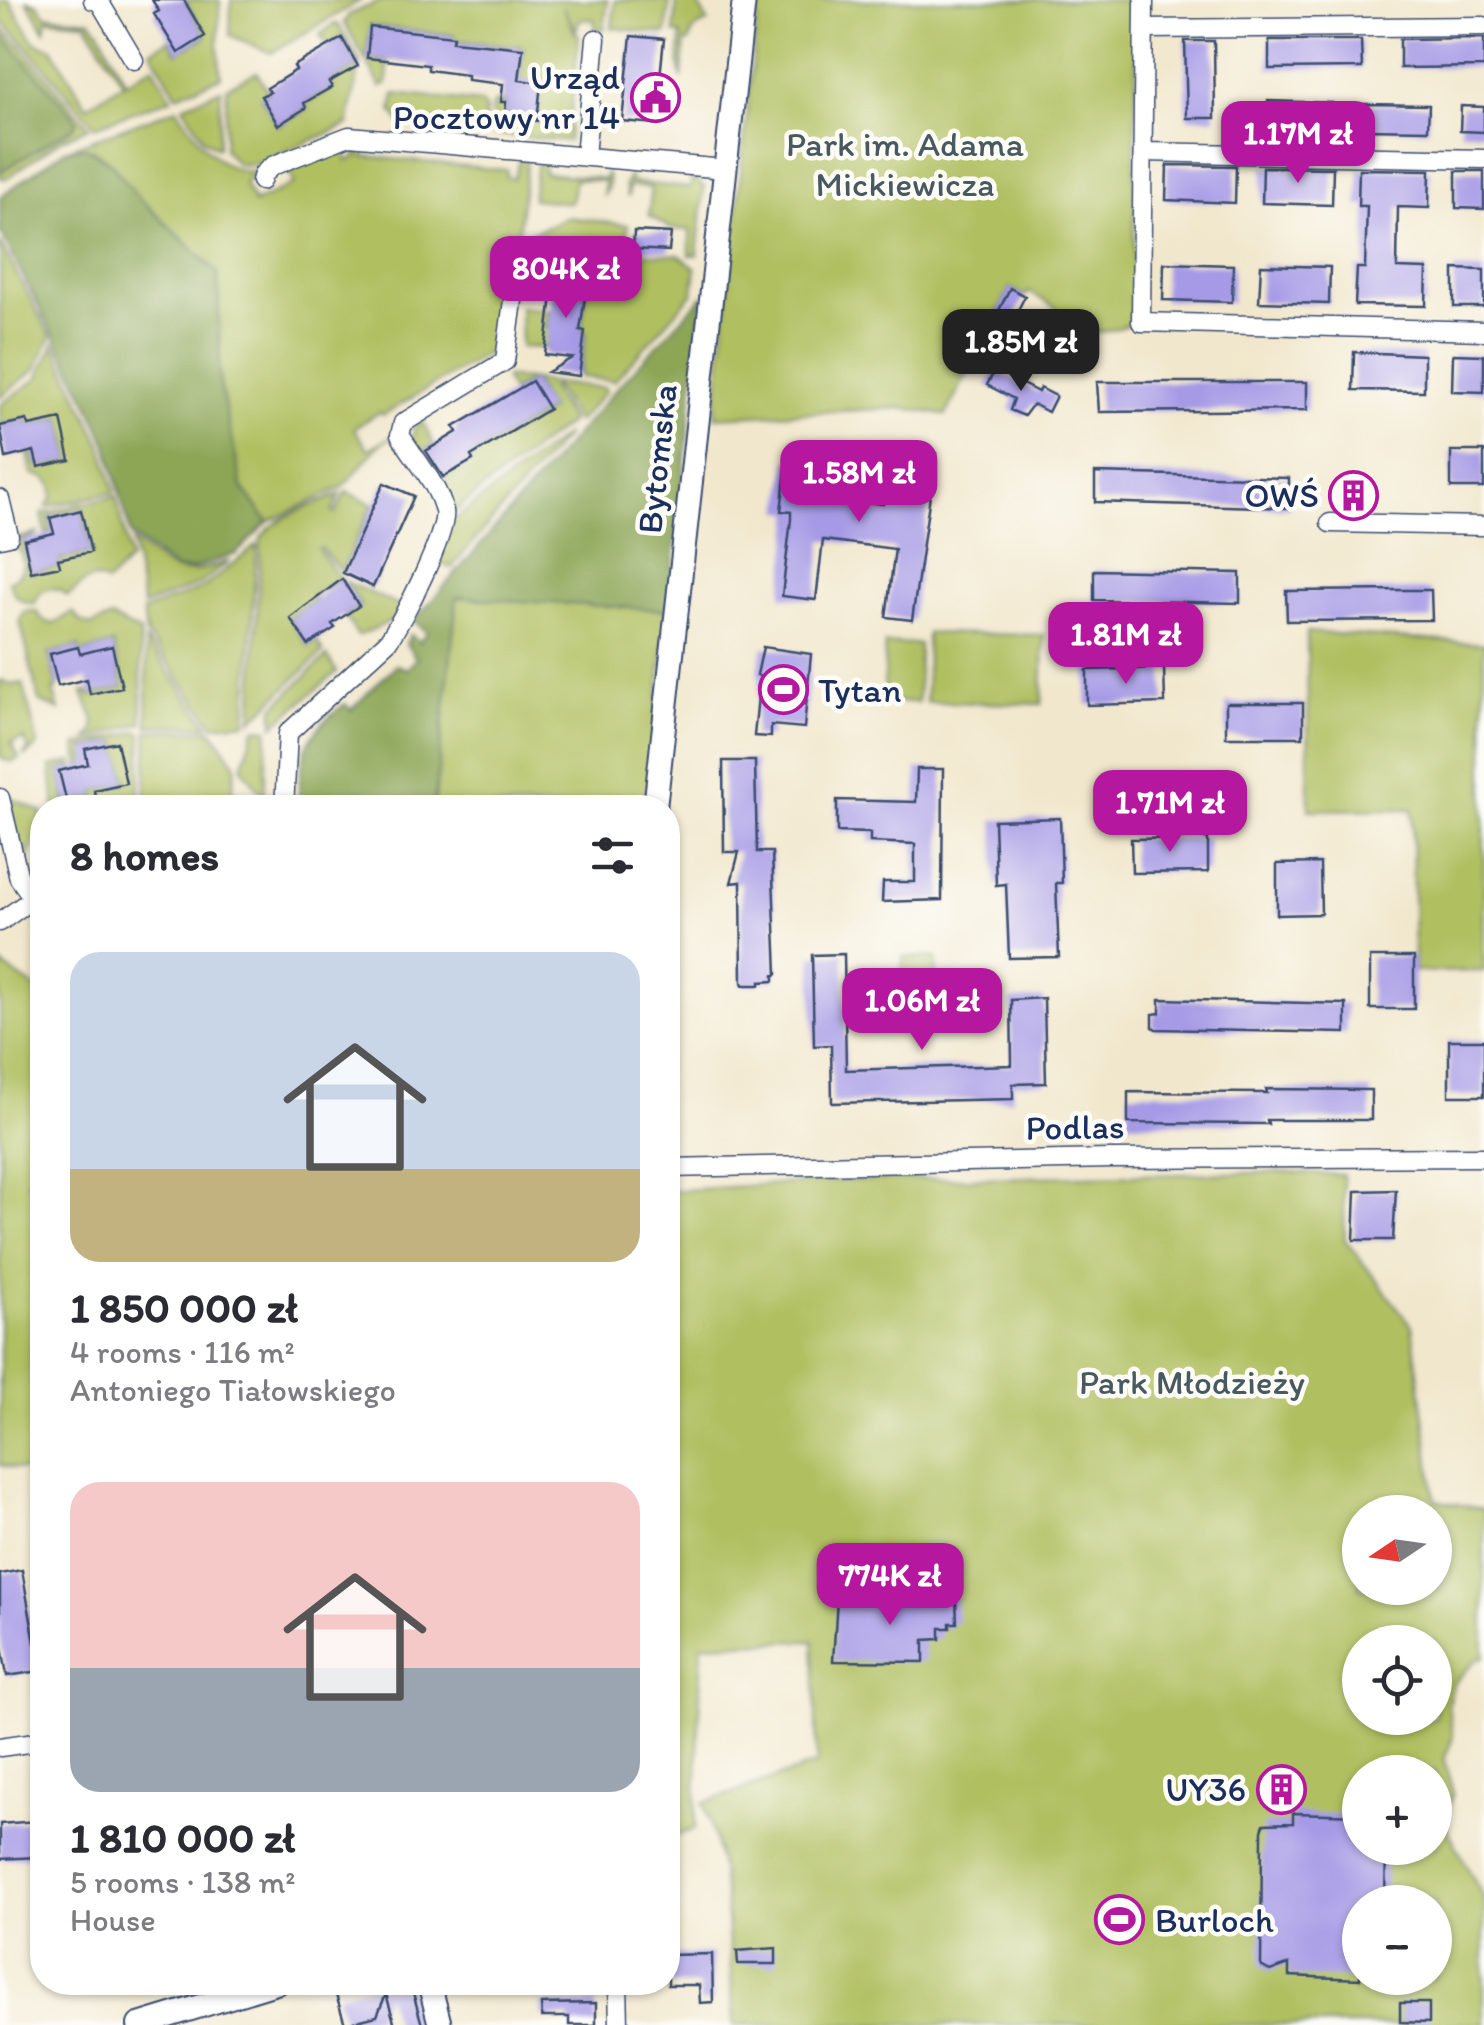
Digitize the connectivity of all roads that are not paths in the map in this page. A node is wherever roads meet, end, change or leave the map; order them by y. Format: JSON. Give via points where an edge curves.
{"nodes":[{"id":1,"x":93,"y":0,"type":"edge"},
{"id":2,"x":744,"y":0,"type":"edge"},
{"id":3,"x":1144,"y":0,"type":"edge"},
{"id":4,"x":1484,"y":26,"type":"edge"},
{"id":5,"x":1144,"y":29,"type":"junction"},
{"id":6,"x":596,"y":39,"type":"dead end"},
{"id":7,"x":134,"y":60,"type":"dead end"},
{"id":8,"x":1142,"y":152,"type":"junction"},
{"id":9,"x":585,"y":156,"type":"junction"},
{"id":10,"x":1484,"y":159,"type":"edge"},
{"id":11,"x":726,"y":170,"type":"junction"},
{"id":12,"x":262,"y":182,"type":"dead end"},
{"id":13,"x":518,"y":263,"type":"dead end"},
{"id":14,"x":1484,"y":331,"type":"edge"},
{"id":15,"x":0,"y":499,"type":"edge"},
{"id":16,"x":1330,"y":522,"type":"dead end"},
{"id":17,"x":1484,"y":526,"type":"edge"},
{"id":18,"x":0,"y":538,"type":"edge"},
{"id":19,"x":285,"y":795,"type":"edge"},
{"id":20,"x":655,"y":795,"type":"edge"},
{"id":21,"x":0,"y":798,"type":"edge"},
{"id":22,"x":30,"y":887,"type":"edge"},
{"id":23,"x":30,"y":901,"type":"edge"},
{"id":24,"x":0,"y":922,"type":"edge"},
{"id":25,"x":1484,"y":1157,"type":"edge"},
{"id":26,"x":680,"y":1168,"type":"edge"},
{"id":27,"x":30,"y":1743,"type":"edge"},
{"id":28,"x":0,"y":1747,"type":"edge"},
{"id":29,"x":237,"y":1995,"type":"edge"},
{"id":30,"x":432,"y":1995,"type":"edge"},
{"id":31,"x":618,"y":1995,"type":"edge"},
{"id":32,"x":138,"y":2025,"type":"edge"},
{"id":33,"x":440,"y":2025,"type":"edge"},
{"id":34,"x":618,"y":2025,"type":"edge"}],
"edges":[{"from":1,"to":7,"type":"street"},
{"from":2,"to":11,"type":"street","name":"Bytomska"},
{"from":3,"to":5,"type":"street"},
{"from":4,"to":5,"type":"street"},
{"from":5,"to":8,"type":"street"},
{"from":6,"to":9,"type":"street"},
{"from":8,"to":10,"type":"street"},
{"from":8,"to":14,"type":"street","via":[[1141,322]]},
{"from":9,"to":11,"type":"street"},
{"from":9,"to":12,"type":"street","via":[[349,136],[272,166]]},
{"from":11,"to":20,"type":"street","name":"Bytomska"},
{"from":13,"to":19,"type":"street","via":[[505,361],[403,423],[400,435],[440,499],[446,521],[388,641],[288,733]]},
{"from":15,"to":18,"type":"street","via":[[9,536]]},
{"from":16,"to":17,"type":"street"},
{"from":21,"to":22,"type":"street","via":[[20,878]]},
{"from":23,"to":24,"type":"street"},
{"from":25,"to":26,"type":"street","name":"Podlas"},
{"from":27,"to":28,"type":"street"},
{"from":29,"to":32,"type":"street"},
{"from":30,"to":33,"type":"street"},
{"from":31,"to":34,"type":"street"}]}
